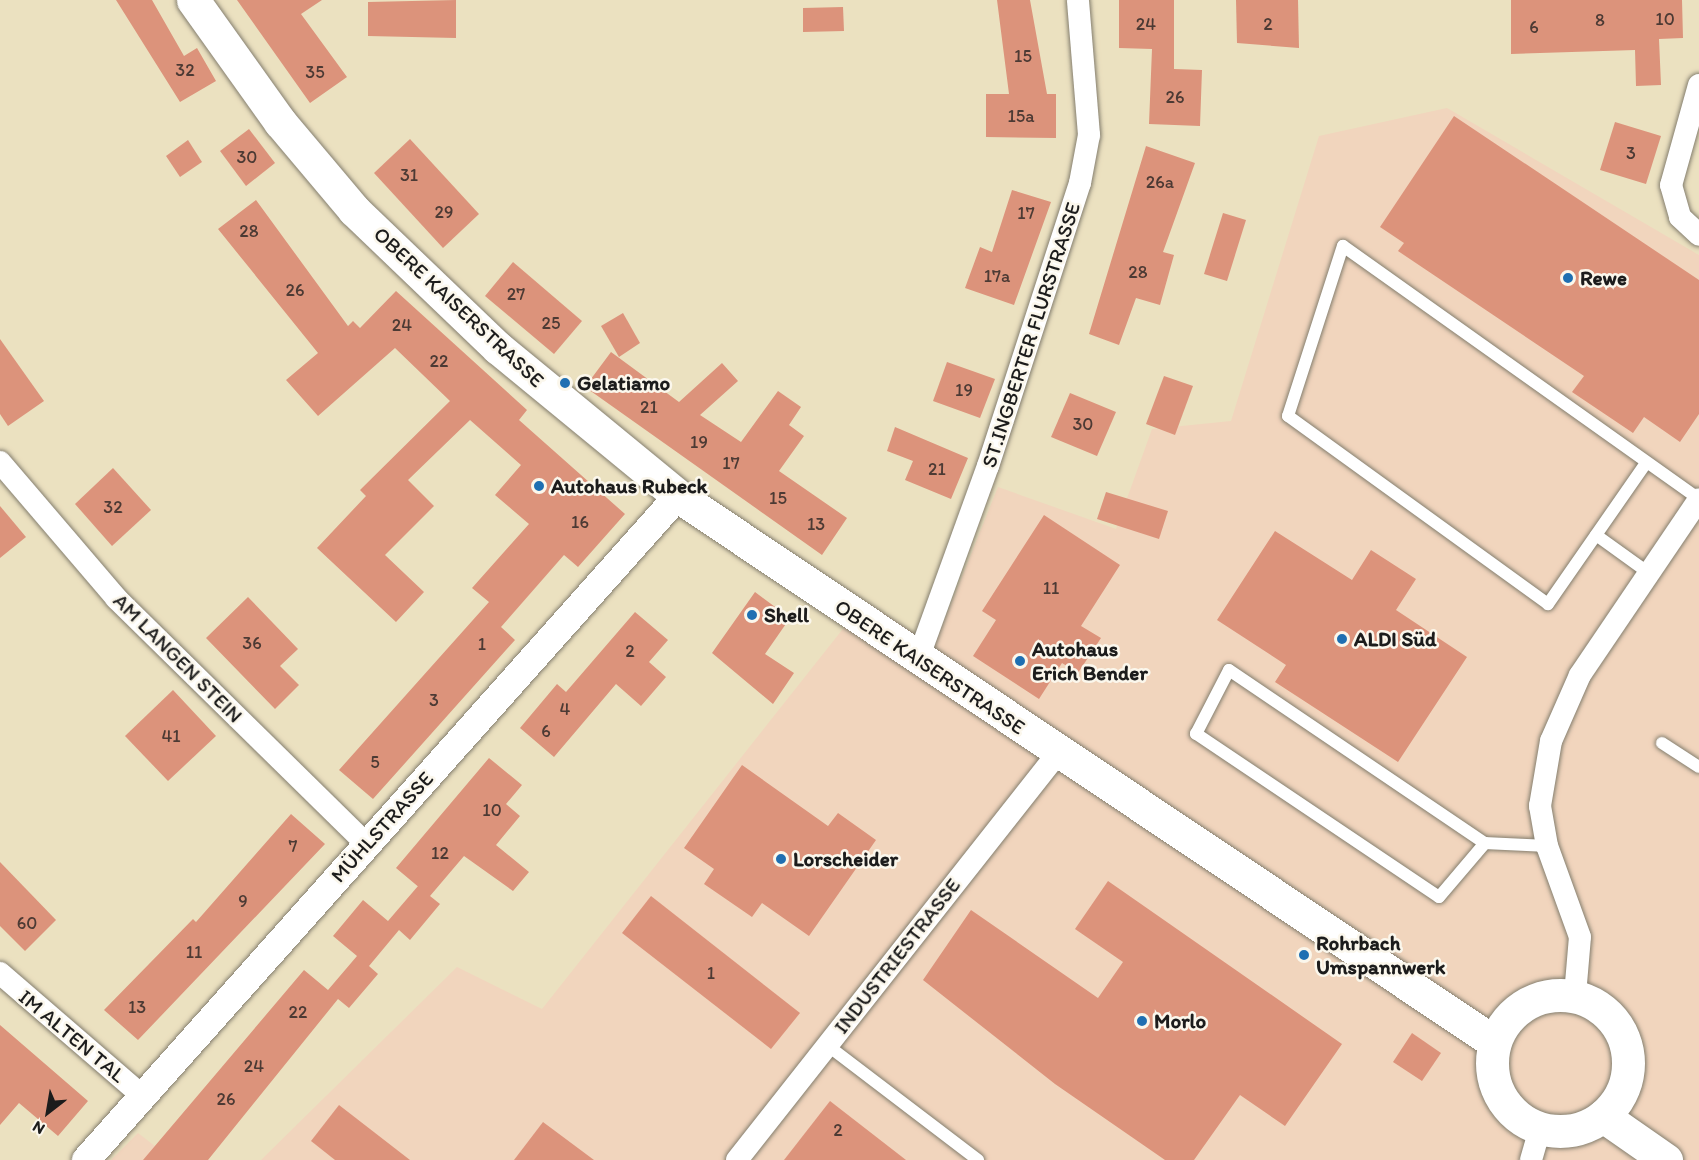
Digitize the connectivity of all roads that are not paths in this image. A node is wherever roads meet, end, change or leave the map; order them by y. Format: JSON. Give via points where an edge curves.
{"nodes":[{"id":1,"x":193,"y":0,"type":"edge"},
{"id":2,"x":1078,"y":0,"type":"edge"},
{"id":3,"x":1699,"y":85,"type":"edge"},
{"id":4,"x":1699,"y":235,"type":"edge"},
{"id":5,"x":0,"y":462,"type":"edge"},
{"id":6,"x":1646,"y":463,"type":"junction"},
{"id":7,"x":678,"y":496,"type":"junction"},
{"id":8,"x":1699,"y":499,"type":"edge"},
{"id":9,"x":1596,"y":535,"type":"junction"},
{"id":10,"x":1650,"y":574,"type":"junction"},
{"id":11,"x":918,"y":659,"type":"junction"},
{"id":12,"x":1662,"y":742,"type":"dead end"},
{"id":13,"x":1058,"y":753,"type":"junction"},
{"id":14,"x":1699,"y":767,"type":"edge"},
{"id":15,"x":1485,"y":843,"type":"junction"},
{"id":16,"x":366,"y":844,"type":"junction"},
{"id":17,"x":1547,"y":846,"type":"junction"},
{"id":18,"x":0,"y":973,"type":"edge"},
{"id":19,"x":1575,"y":995,"type":"junction"},
{"id":20,"x":1494,"y":1042,"type":"junction"},
{"id":21,"x":827,"y":1045,"type":"junction"},
{"id":22,"x":146,"y":1098,"type":"junction"},
{"id":23,"x":1603,"y":1116,"type":"junction"},
{"id":24,"x":1540,"y":1129,"type":"junction"},
{"id":25,"x":86,"y":1160,"type":"edge"},
{"id":26,"x":737,"y":1160,"type":"edge"},
{"id":27,"x":978,"y":1160,"type":"edge"},
{"id":28,"x":1531,"y":1160,"type":"edge"},
{"id":29,"x":1666,"y":1160,"type":"edge"}],
"edges":[{"from":1,"to":7,"type":"main road","name":"OBERE KAISERSTRASSE","via":[[280,122],[354,210],[498,348]]},
{"from":2,"to":11,"type":"street","name":"ST.INGBERTER FLURSTRASSE","via":[[1089,135],[1080,183],[988,466]]},
{"from":3,"to":4,"type":"street","via":[[1671,185],[1680,217]]},
{"from":5,"to":16,"type":"street","name":"AM LANGEN STEIN","via":[[116,598]]},
{"from":6,"to":8,"type":"lane"},
{"from":6,"to":9,"type":"lane"},
{"from":6,"to":9,"type":"lane","via":[[1343,246],[1288,416],[1548,604]]},
{"from":7,"to":11,"type":"main road","name":"OBERE KAISERSTRASSE"},
{"from":7,"to":16,"type":"street","name":"MÜHLSTRASSE"},
{"from":8,"to":10,"type":"street"},
{"from":9,"to":10,"type":"lane"},
{"from":10,"to":17,"type":"street","via":[[1563,707],[1543,775],[1540,806]]},
{"from":11,"to":13,"type":"main road","name":"OBERE KAISERSTRASSE"},
{"from":12,"to":14,"type":"lane"},
{"from":13,"to":20,"type":"main road","name":"OBERE KAISERSTRASSE"},
{"from":13,"to":21,"type":"street","name":"INDUSTRIESTRASSE"},
{"from":15,"to":15,"type":"lane","via":[[1384,775],[1229,670],[1196,734],[1439,897]]},
{"from":15,"to":17,"type":"lane"},
{"from":16,"to":22,"type":"street","name":"MÜHLSTRASSE"},
{"from":17,"to":19,"type":"street","via":[[1580,937]]},
{"from":18,"to":22,"type":"street","name":"IM ALTEN TAL"},
{"from":19,"to":20,"type":"main road","via":[[1534,998],[1503,1023]]},
{"from":19,"to":23,"type":"main road","via":[[1612,1017],[1626,1047],[1627,1080]]},
{"from":20,"to":24,"type":"main road","via":[[1493,1080],[1501,1098]]},
{"from":21,"to":26,"type":"street","name":"INDUSTRIESTRASSE"},
{"from":21,"to":27,"type":"lane"},
{"from":22,"to":25,"type":"street","name":"MÜHLSTRASSE"},
{"from":23,"to":24,"type":"main road","via":[[1567,1131]]},
{"from":23,"to":29,"type":"main road"},
{"from":24,"to":28,"type":"street"}]}
